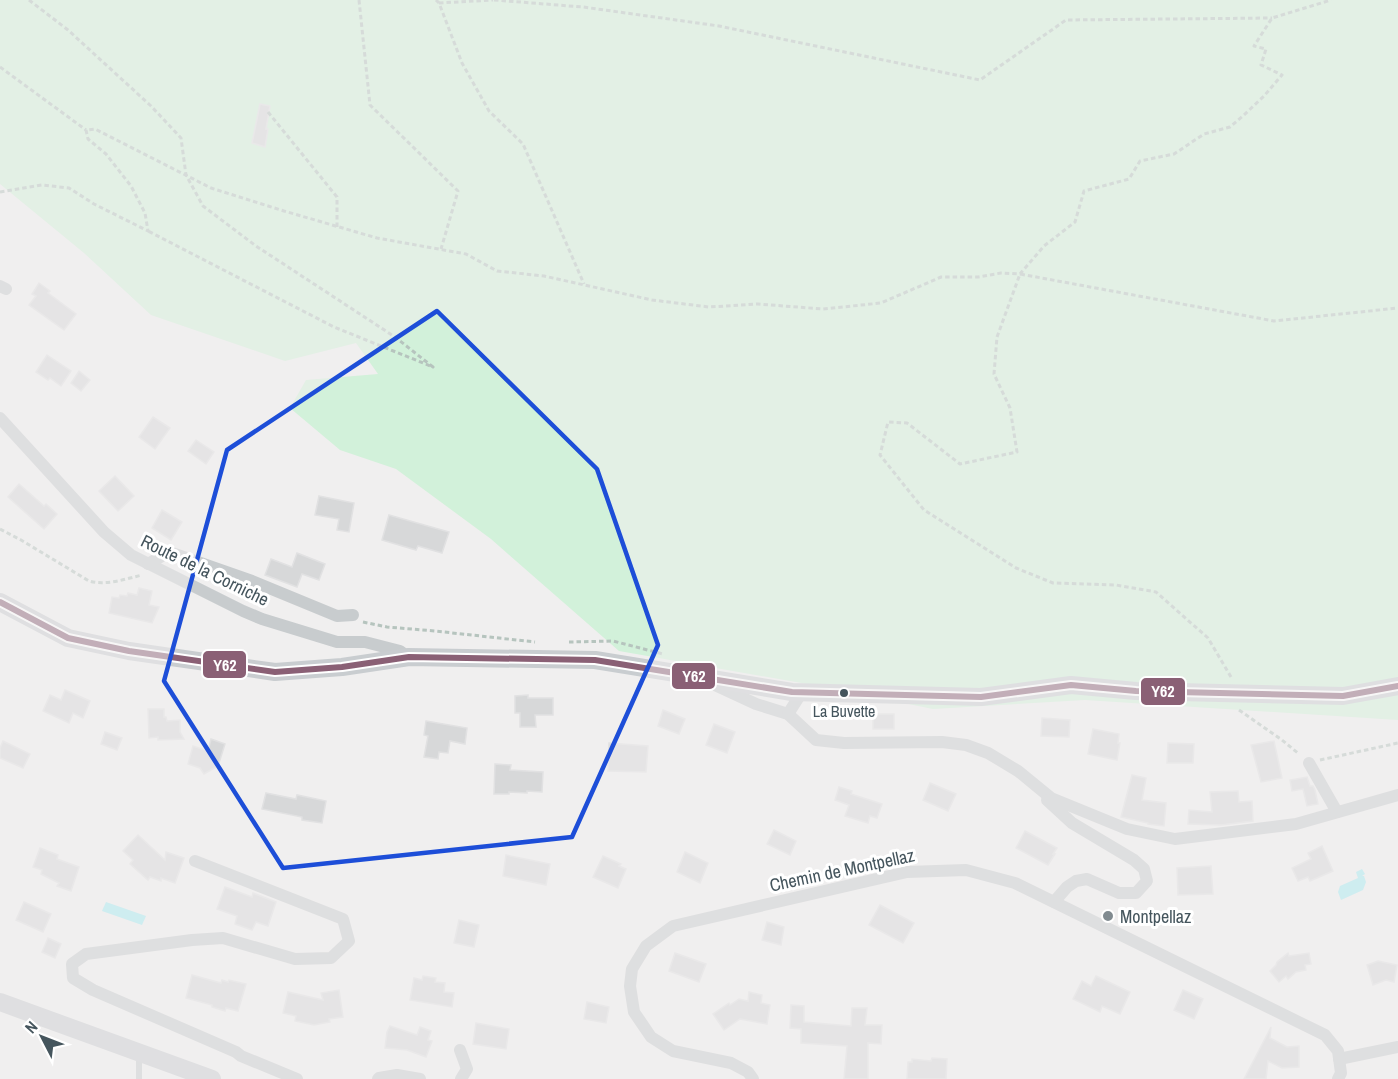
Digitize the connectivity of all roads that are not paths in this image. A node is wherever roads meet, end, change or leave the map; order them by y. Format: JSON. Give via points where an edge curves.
{"nodes":[{"id":1,"x":0,"y":418,"type":"edge"},
{"id":2,"x":154,"y":566,"type":"junction"},
{"id":3,"x":0,"y":602,"type":"edge"},
{"id":4,"x":353,"y":615,"type":"dead end"},
{"id":5,"x":409,"y":657,"type":"junction"},
{"id":6,"x":701,"y":677,"type":"junction"},
{"id":7,"x":1398,"y":686,"type":"edge"},
{"id":8,"x":802,"y":692,"type":"junction"},
{"id":9,"x":788,"y":714,"type":"junction"},
{"id":10,"x":1309,"y":763,"type":"road end"},
{"id":11,"x":1039,"y":789,"type":"junction"},
{"id":12,"x":1398,"y":795,"type":"edge"},
{"id":13,"x":1336,"y":812,"type":"junction"},
{"id":14,"x":195,"y":861,"type":"dead end"},
{"id":15,"x":1054,"y":902,"type":"junction"},
{"id":16,"x":0,"y":1002,"type":"edge"},
{"id":17,"x":1398,"y":1047,"type":"edge"},
{"id":18,"x":460,"y":1050,"type":"dead end"},
{"id":19,"x":139,"y":1053,"type":"junction"},
{"id":20,"x":1339,"y":1059,"type":"junction"},
{"id":21,"x":139,"y":1079,"type":"edge"},
{"id":22,"x":212,"y":1079,"type":"edge"},
{"id":23,"x":297,"y":1079,"type":"edge"},
{"id":24,"x":378,"y":1079,"type":"edge"},
{"id":25,"x":420,"y":1079,"type":"edge"},
{"id":26,"x":461,"y":1079,"type":"edge"},
{"id":27,"x":753,"y":1079,"type":"edge"},
{"id":28,"x":1338,"y":1079,"type":"edge"}],
"edges":[{"from":1,"to":2,"type":"street","name":"Route de la Corniche","via":[[104,532],[131,555]]},
{"from":2,"to":4,"type":"street","via":[[169,552],[337,616]]},
{"from":2,"to":5,"type":"street","name":"Route de la Corniche","via":[[262,619],[337,642],[365,642],[400,651]]},
{"from":3,"to":5,"type":"main road","via":[[68,638],[275,672]]},
{"from":5,"to":6,"type":"main road","via":[[595,660]]},
{"from":6,"to":8,"type":"main road"},
{"from":6,"to":9,"type":"street","via":[[756,704]]},
{"from":7,"to":8,"type":"main road","via":[[1343,696],[1136,691],[1071,684],[981,697]]},
{"from":8,"to":9,"type":"street"},
{"from":9,"to":11,"type":"street","via":[[816,740],[966,745],[1018,771]]},
{"from":10,"to":13,"type":"street"},
{"from":11,"to":13,"type":"street","via":[[1051,798],[1127,829],[1175,839],[1296,824]]},
{"from":11,"to":15,"type":"street","via":[[1072,823],[1134,860],[1144,869],[1147,881],[1136,893],[1119,893],[1087,879],[1076,881]]},
{"from":12,"to":13,"type":"street"},
{"from":14,"to":23,"type":"street","via":[[343,919],[349,941],[331,958],[295,959],[223,938],[86,954],[72,964],[73,978]]},
{"from":15,"to":20,"type":"street","name":"Chemin de Montpellaz","via":[[1325,1035]]},
{"from":15,"to":27,"type":"street","name":"Chemin de Montpellaz","via":[[1015,883],[966,870],[907,872],[673,926],[646,946],[632,969],[634,1012],[651,1037],[673,1051],[731,1063]]},
{"from":16,"to":19,"type":"main road"},
{"from":17,"to":20,"type":"street"},
{"from":18,"to":26,"type":"street","via":[[467,1069]]},
{"from":19,"to":21,"type":"lane"},
{"from":19,"to":22,"type":"main road"},
{"from":20,"to":28,"type":"street"},
{"from":24,"to":25,"type":"street","via":[[397,1075]]}]}
